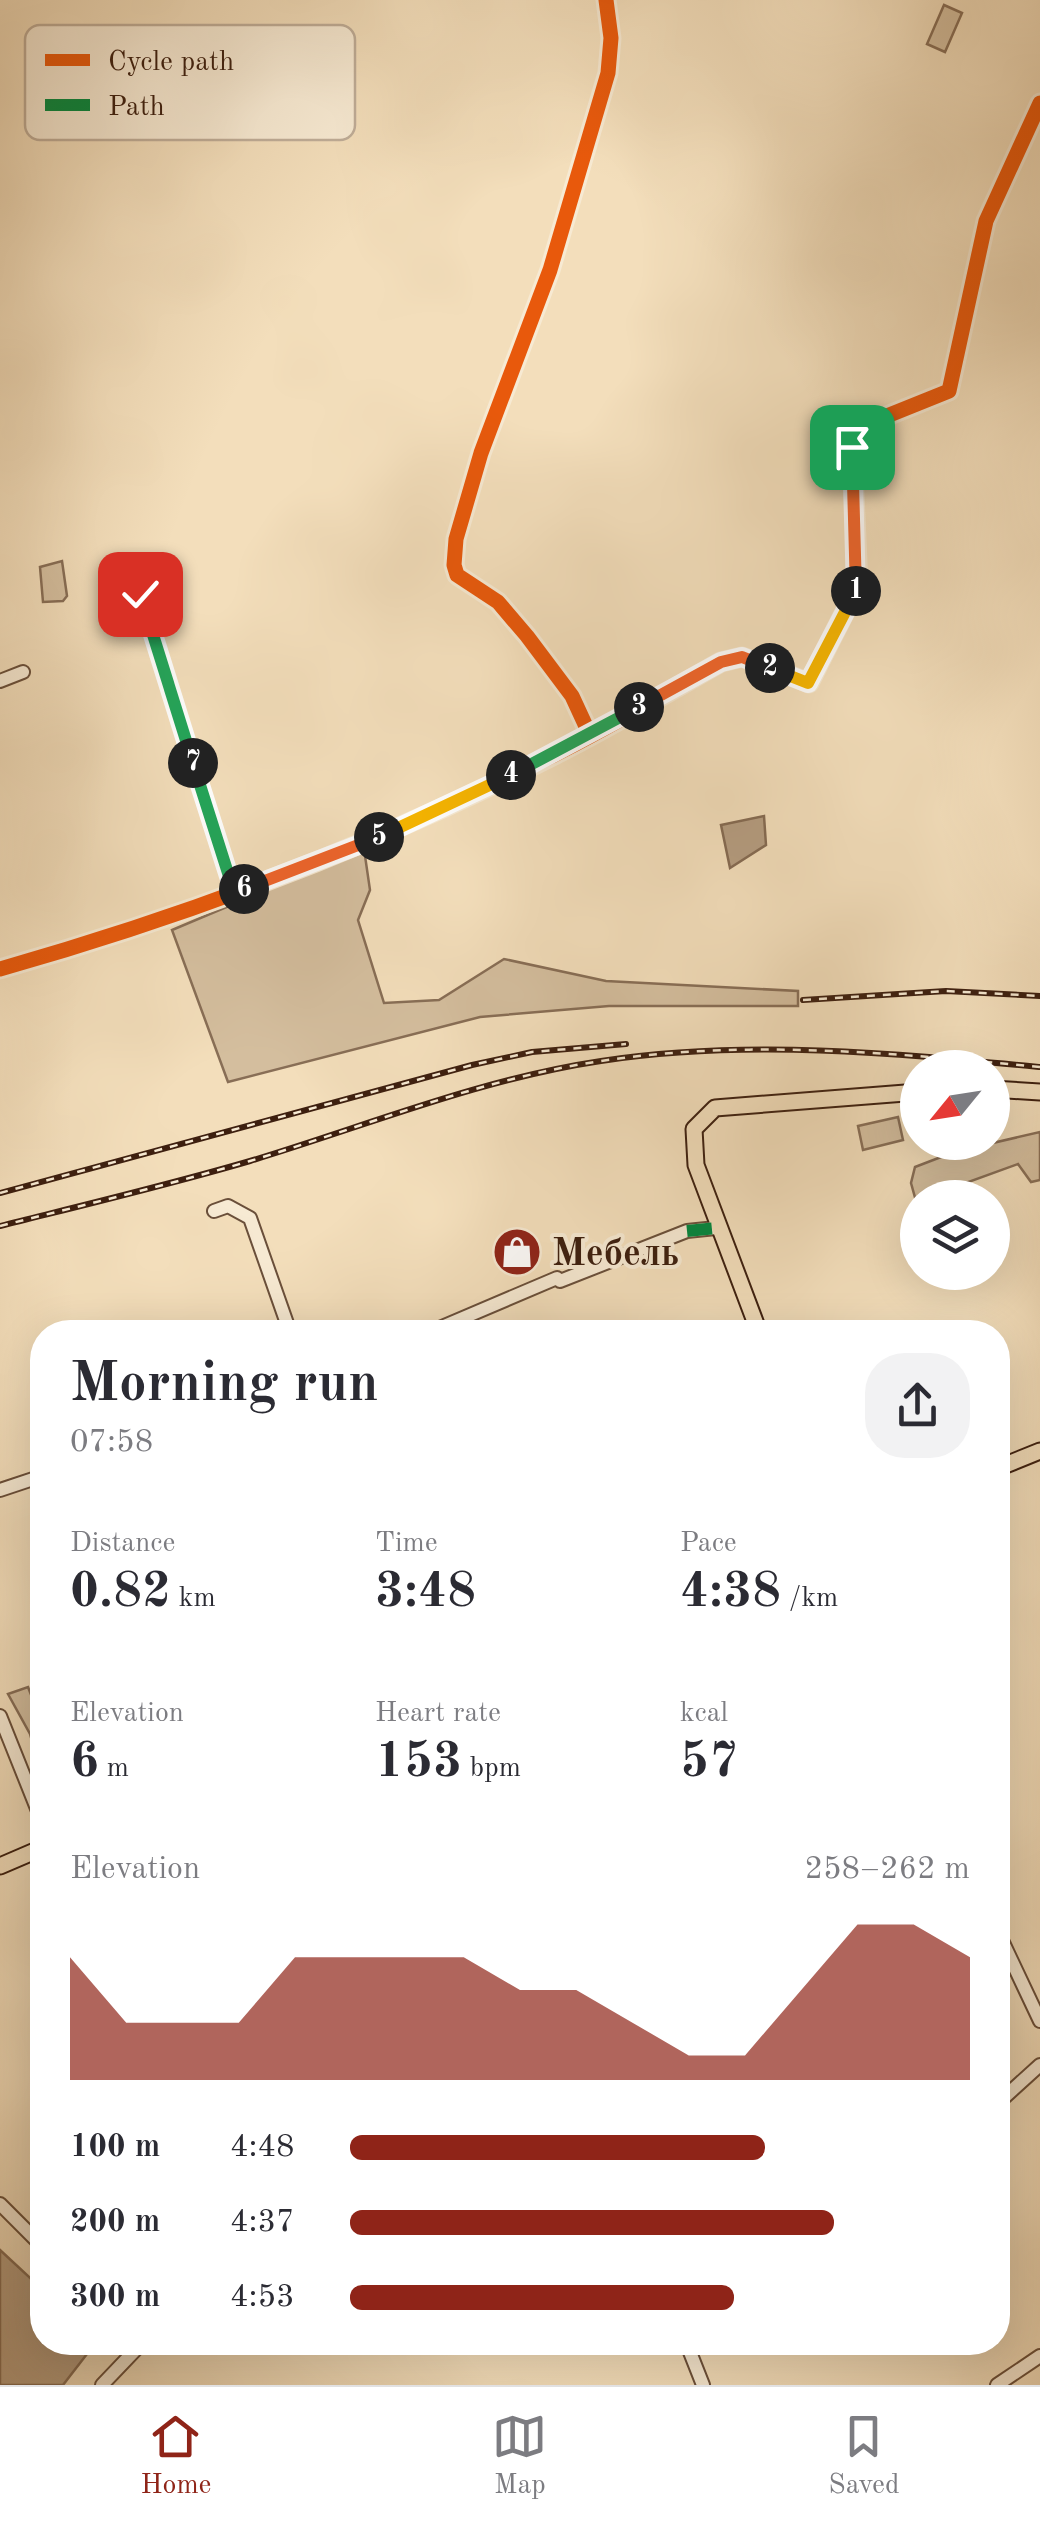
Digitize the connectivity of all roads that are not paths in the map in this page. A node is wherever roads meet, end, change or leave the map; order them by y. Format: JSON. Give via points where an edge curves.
{"nodes":[{"id":1,"x":606,"y":0,"type":"edge"},
{"id":2,"x":1040,"y":104,"type":"edge"},
{"id":3,"x":140,"y":594,"type":"dead end"},
{"id":4,"x":22,"y":672,"type":"dead end"},
{"id":5,"x":0,"y":680,"type":"edge"},
{"id":6,"x":590,"y":734,"type":"junction"},
{"id":7,"x":234,"y":892,"type":"junction"},
{"id":8,"x":0,"y":969,"type":"edge"},
{"id":9,"x":1010,"y":1090,"type":"edge"},
{"id":10,"x":1040,"y":1092,"type":"edge"},
{"id":11,"x":900,"y":1093,"type":"edge"},
{"id":12,"x":214,"y":1211,"type":"dead end"},
{"id":13,"x":716,"y":1228,"type":"junction"},
{"id":14,"x":286,"y":1320,"type":"edge"},
{"id":15,"x":458,"y":1320,"type":"edge"},
{"id":16,"x":753,"y":1320,"type":"edge"},
{"id":17,"x":1040,"y":1451,"type":"edge"},
{"id":18,"x":1040,"y":1461,"type":"edge"},
{"id":19,"x":1010,"y":1463,"type":"edge"},
{"id":20,"x":1010,"y":1472,"type":"edge"},
{"id":21,"x":30,"y":1480,"type":"edge"},
{"id":22,"x":0,"y":1490,"type":"edge"},
{"id":23,"x":0,"y":1716,"type":"edge"},
{"id":24,"x":30,"y":1791,"type":"edge"},
{"id":25,"x":30,"y":1853,"type":"edge"},
{"id":26,"x":0,"y":1866,"type":"edge"},
{"id":27,"x":1010,"y":1957,"type":"edge"},
{"id":28,"x":1040,"y":2021,"type":"edge"},
{"id":29,"x":1040,"y":2065,"type":"edge"},
{"id":30,"x":1010,"y":2092,"type":"edge"},
{"id":31,"x":0,"y":2204,"type":"edge"},
{"id":32,"x":30,"y":2234,"type":"edge"},
{"id":33,"x":131,"y":2355,"type":"edge"},
{"id":34,"x":691,"y":2355,"type":"edge"},
{"id":35,"x":1040,"y":2356,"type":"edge"},
{"id":36,"x":102,"y":2385,"type":"edge"},
{"id":37,"x":703,"y":2385,"type":"edge"},
{"id":38,"x":997,"y":2385,"type":"edge"}],
"edges":[{"from":1,"to":6,"type":"street","via":[[608,72],[550,270],[481,453],[454,564],[526,636],[572,696]]},
{"from":2,"to":6,"type":"street","via":[[986,220],[949,390],[862,426],[852,447],[858,586],[808,683],[742,657],[721,662]]},
{"from":3,"to":7,"type":"street"},
{"from":4,"to":5,"type":"street"},
{"from":6,"to":7,"type":"street","via":[[372,840]]},
{"from":7,"to":8,"type":"street","via":[[139,930]]},
{"from":9,"to":10,"type":"main road"},
{"from":11,"to":13,"type":"main road","via":[[714,1108],[702,1116],[692,1145]]},
{"from":12,"to":14,"type":"street","via":[[228,1206],[250,1218]]},
{"from":13,"to":15,"type":"street","via":[[687,1231]]},
{"from":13,"to":16,"type":"main road"},
{"from":17,"to":19,"type":"main road"},
{"from":18,"to":20,"type":"main road"},
{"from":21,"to":22,"type":"street"},
{"from":23,"to":24,"type":"street"},
{"from":25,"to":26,"type":"main road"},
{"from":27,"to":28,"type":"street"},
{"from":29,"to":30,"type":"street"},
{"from":31,"to":32,"type":"street"},
{"from":33,"to":36,"type":"street"},
{"from":34,"to":37,"type":"street"},
{"from":35,"to":38,"type":"street"}]}
